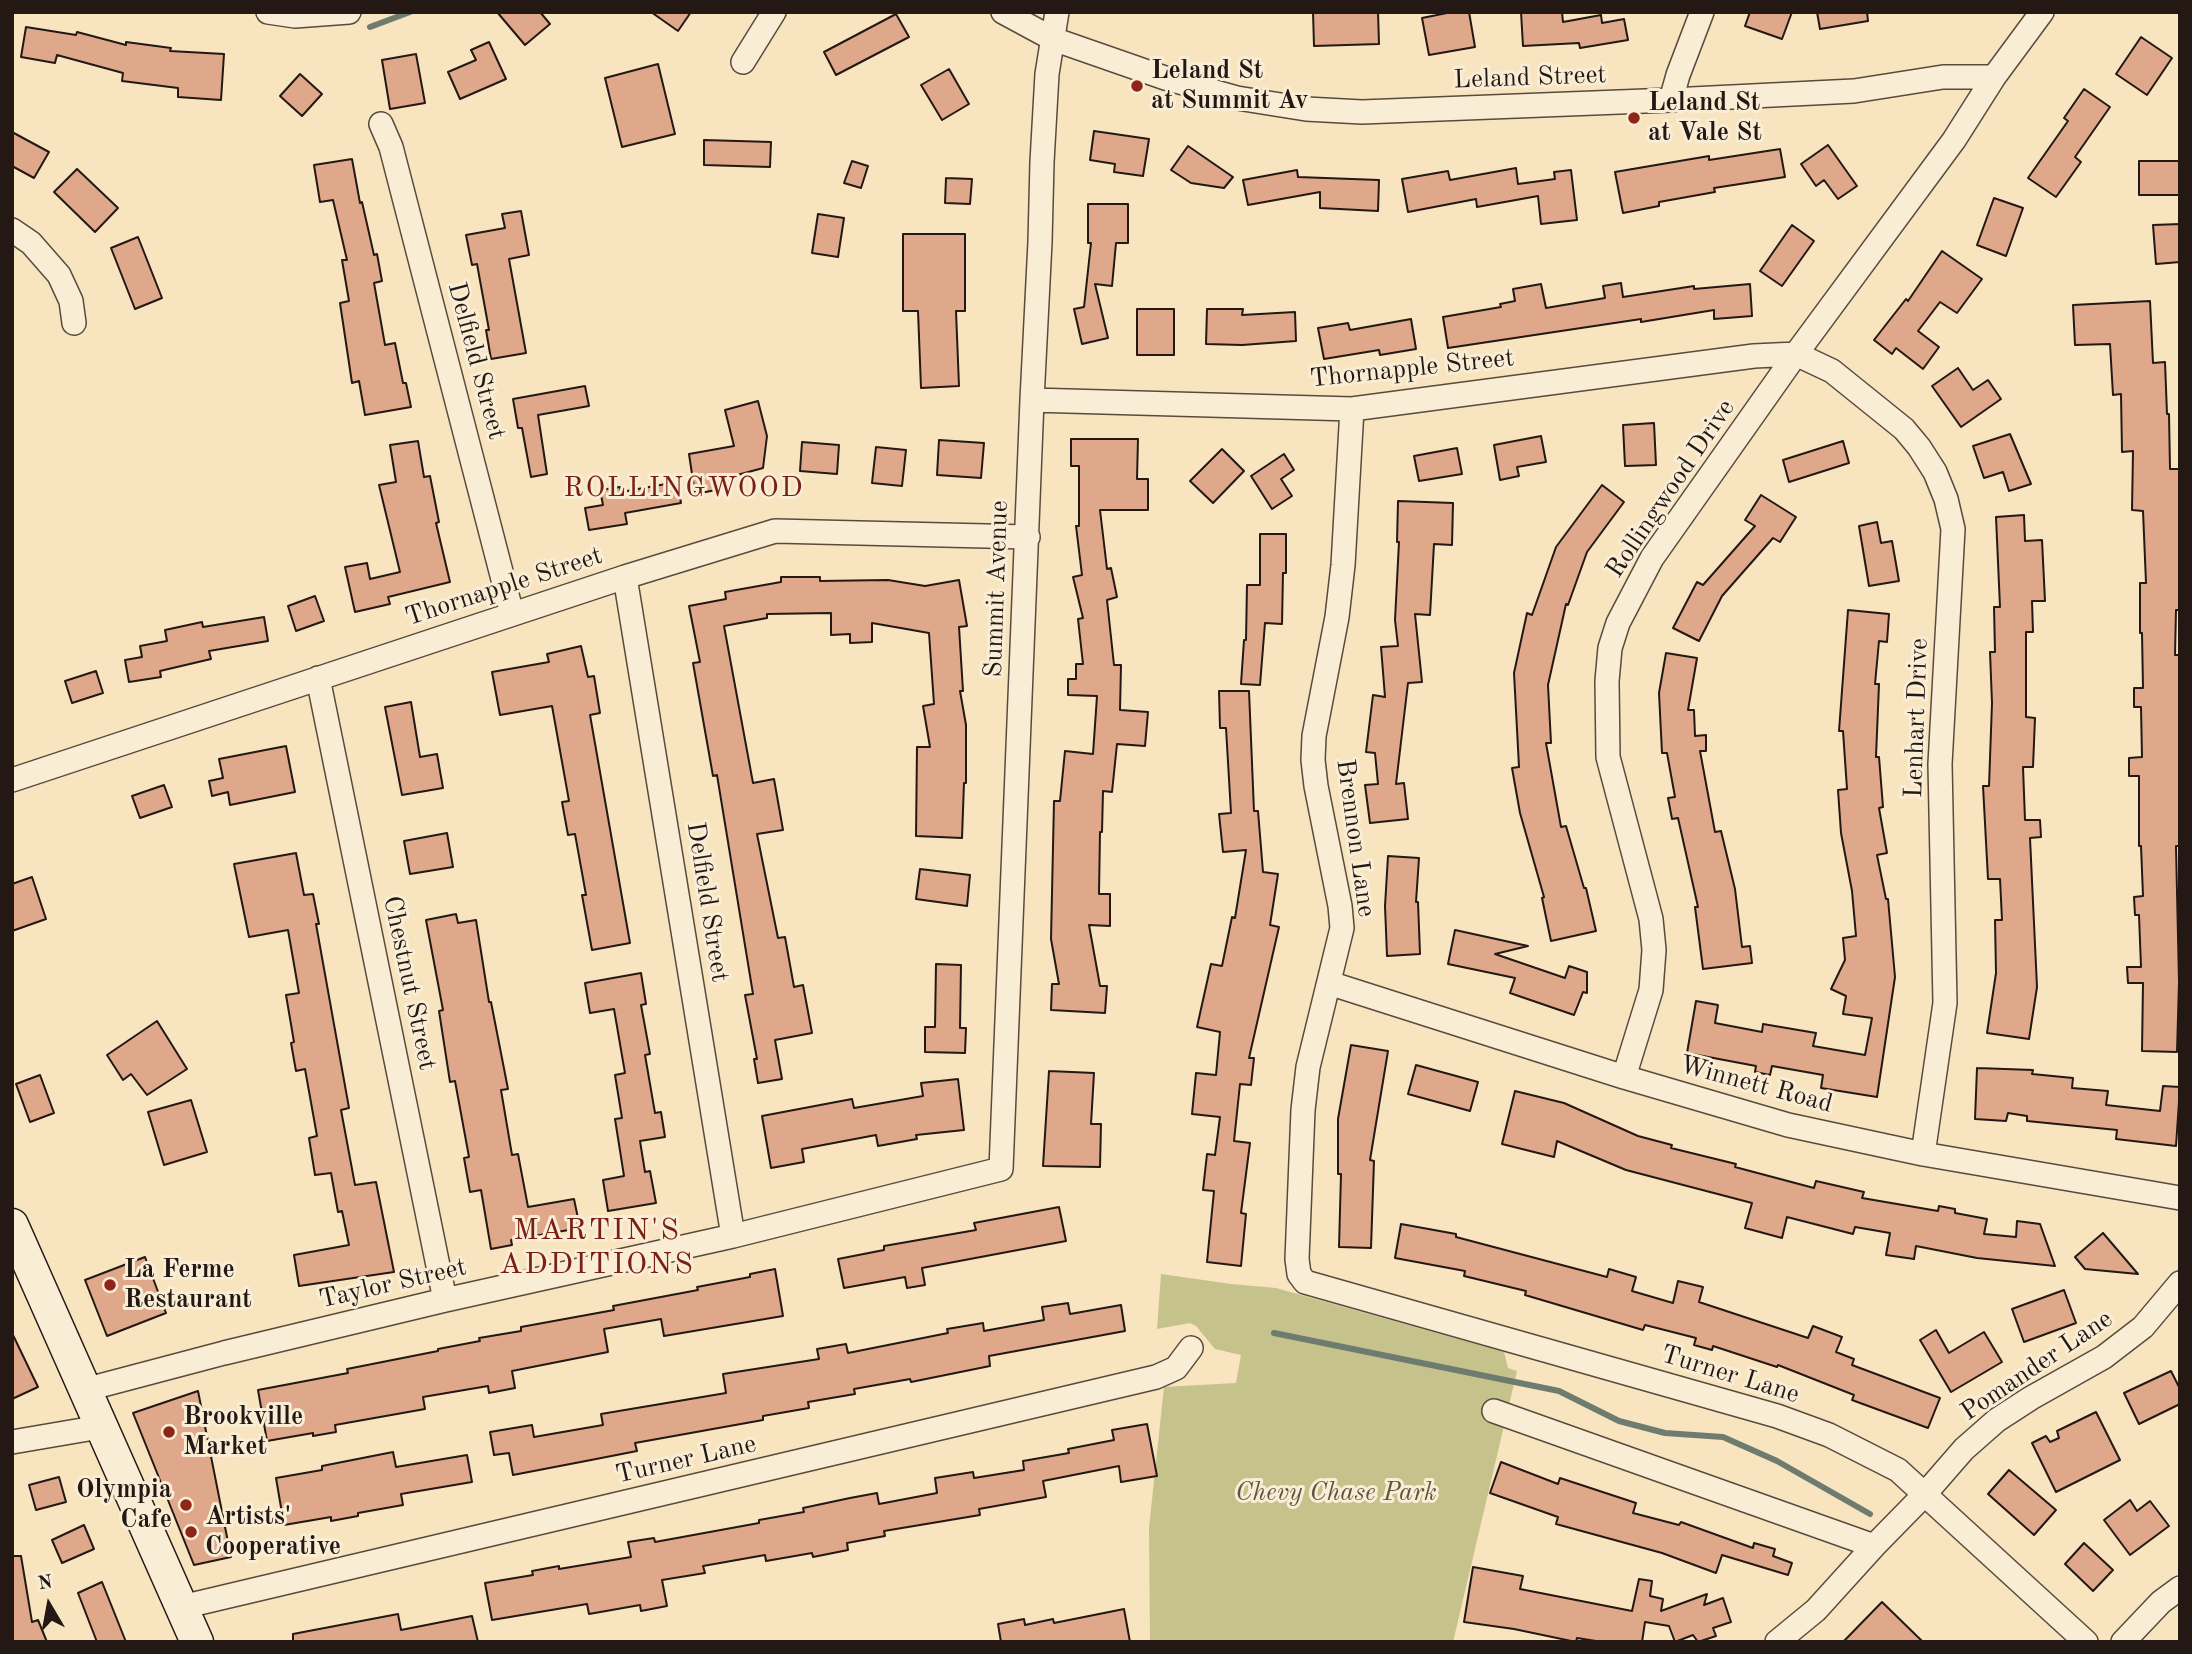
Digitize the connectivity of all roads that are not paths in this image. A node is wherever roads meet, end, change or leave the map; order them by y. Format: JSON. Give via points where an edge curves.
{"nodes":[{"id":1,"x":268,"y":12,"type":"edge"},
{"id":2,"x":349,"y":12,"type":"edge"},
{"id":3,"x":774,"y":12,"type":"edge"},
{"id":4,"x":1003,"y":12,"type":"edge"},
{"id":5,"x":1058,"y":12,"type":"edge"},
{"id":6,"x":1702,"y":12,"type":"edge"},
{"id":7,"x":2042,"y":12,"type":"edge"},
{"id":8,"x":1053,"y":39,"type":"junction"},
{"id":9,"x":743,"y":62,"type":"dead end"},
{"id":10,"x":1994,"y":77,"type":"junction"},
{"id":11,"x":1671,"y":100,"type":"junction"},
{"id":12,"x":381,"y":124,"type":"dead end"},
{"id":13,"x":12,"y":230,"type":"edge"},
{"id":14,"x":74,"y":323,"type":"dead end"},
{"id":15,"x":1796,"y":354,"type":"junction"},
{"id":16,"x":1032,"y":400,"type":"junction"},
{"id":17,"x":1352,"y":409,"type":"junction"},
{"id":18,"x":1028,"y":537,"type":"junction"},
{"id":19,"x":625,"y":577,"type":"junction"},
{"id":20,"x":512,"y":614,"type":"junction"},
{"id":21,"x":318,"y":678,"type":"junction"},
{"id":22,"x":12,"y":780,"type":"edge"},
{"id":23,"x":1329,"y":983,"type":"junction"},
{"id":24,"x":1624,"y":1077,"type":"junction"},
{"id":25,"x":1923,"y":1154,"type":"junction"},
{"id":26,"x":1001,"y":1169,"type":"joint"},
{"id":27,"x":2180,"y":1198,"type":"edge"},
{"id":28,"x":12,"y":1226,"type":"edge"},
{"id":29,"x":733,"y":1236,"type":"junction"},
{"id":30,"x":1299,"y":1274,"type":"joint"},
{"id":31,"x":2180,"y":1283,"type":"edge"},
{"id":32,"x":445,"y":1300,"type":"junction"},
{"id":33,"x":1191,"y":1348,"type":"dead end"},
{"id":34,"x":84,"y":1390,"type":"junction"},
{"id":35,"x":1494,"y":1411,"type":"dead end"},
{"id":36,"x":100,"y":1427,"type":"junction"},
{"id":37,"x":12,"y":1442,"type":"edge"},
{"id":38,"x":1924,"y":1495,"type":"junction"},
{"id":39,"x":1874,"y":1546,"type":"junction"},
{"id":40,"x":2180,"y":1588,"type":"edge"},
{"id":41,"x":182,"y":1607,"type":"junction"},
{"id":42,"x":197,"y":1642,"type":"edge"},
{"id":43,"x":1777,"y":1642,"type":"edge"},
{"id":44,"x":2086,"y":1642,"type":"edge"},
{"id":45,"x":2123,"y":1642,"type":"edge"}],
"edges":[{"from":1,"to":2,"type":"street","via":[[295,16]]},
{"from":3,"to":9,"type":"street"},
{"from":4,"to":8,"type":"street","name":"Leland Street"},
{"from":5,"to":8,"type":"street","name":"Summit Avenue"},
{"from":6,"to":11,"type":"street"},
{"from":7,"to":10,"type":"street"},
{"from":8,"to":11,"type":"street","name":"Leland Street","via":[[1237,98],[1306,109],[1362,112]]},
{"from":8,"to":16,"type":"street","name":"Summit Avenue","via":[[1047,74]]},
{"from":10,"to":11,"type":"street","name":"Leland Street","via":[[1943,77],[1854,91]]},
{"from":10,"to":15,"type":"street","name":"Rollingwood Drive","via":[[1954,140]]},
{"from":12,"to":20,"type":"street","name":"Delfield Street","via":[[391,147]]},
{"from":13,"to":14,"type":"street","via":[[31,243],[59,275],[71,301]]},
{"from":15,"to":17,"type":"street","name":"Thornapple Street"},
{"from":15,"to":24,"type":"street","name":"Rollingwood Drive","via":[[1652,558],[1610,648],[1608,757],[1651,919],[1654,950],[1651,990]]},
{"from":15,"to":25,"type":"street","name":"Lenhart Drive","via":[[1832,371],[1904,429],[1935,472],[1953,529],[1940,764],[1945,1003]]},
{"from":16,"to":17,"type":"street","name":"Thornapple Street"},
{"from":16,"to":18,"type":"street","name":"Summit Avenue"},
{"from":17,"to":23,"type":"street","name":"Brennon Lane","via":[[1343,565],[1313,760],[1342,928]]},
{"from":18,"to":19,"type":"street","name":"Thornapple Street","via":[[775,531]]},
{"from":18,"to":26,"type":"street","name":"Summit Avenue"},
{"from":19,"to":20,"type":"street","name":"Thornapple Street"},
{"from":19,"to":29,"type":"street","name":"Delfield Street"},
{"from":20,"to":21,"type":"street","name":"Thornapple Street"},
{"from":21,"to":22,"type":"street","name":"Thornapple Street"},
{"from":21,"to":32,"type":"street","name":"Chestnut Street"},
{"from":23,"to":24,"type":"street","name":"Winnett Road"},
{"from":23,"to":30,"type":"street","name":"Brennon Lane","via":[[1308,1067],[1303,1110]]},
{"from":24,"to":25,"type":"street","name":"Winnett Road","via":[[1788,1125]]},
{"from":25,"to":27,"type":"street","name":"Winnett Road"},
{"from":26,"to":29,"type":"street","name":"Taylor Street"},
{"from":28,"to":34,"type":"main road"},
{"from":29,"to":32,"type":"street","name":"Taylor Street"},
{"from":30,"to":38,"type":"street","name":"Turner Lane","via":[[1305,1282],[1777,1416],[1878,1459],[1898,1470]]},
{"from":31,"to":38,"type":"street","name":"Pomander Lane","via":[[2143,1327],[2104,1357],[1997,1420]]},
{"from":32,"to":34,"type":"street","name":"Taylor Street"},
{"from":33,"to":41,"type":"street","name":"Turner Lane","via":[[1176,1368],[1156,1377]]},
{"from":34,"to":36,"type":"main road"},
{"from":35,"to":39,"type":"street"},
{"from":36,"to":37,"type":"street"},
{"from":36,"to":41,"type":"main road"},
{"from":38,"to":39,"type":"street","name":"Pomander Lane"},
{"from":38,"to":44,"type":"street","name":"Turner Lane"},
{"from":39,"to":43,"type":"street","name":"Pomander Lane","via":[[1816,1610]]},
{"from":40,"to":45,"type":"street"},
{"from":41,"to":42,"type":"main road"}]}
